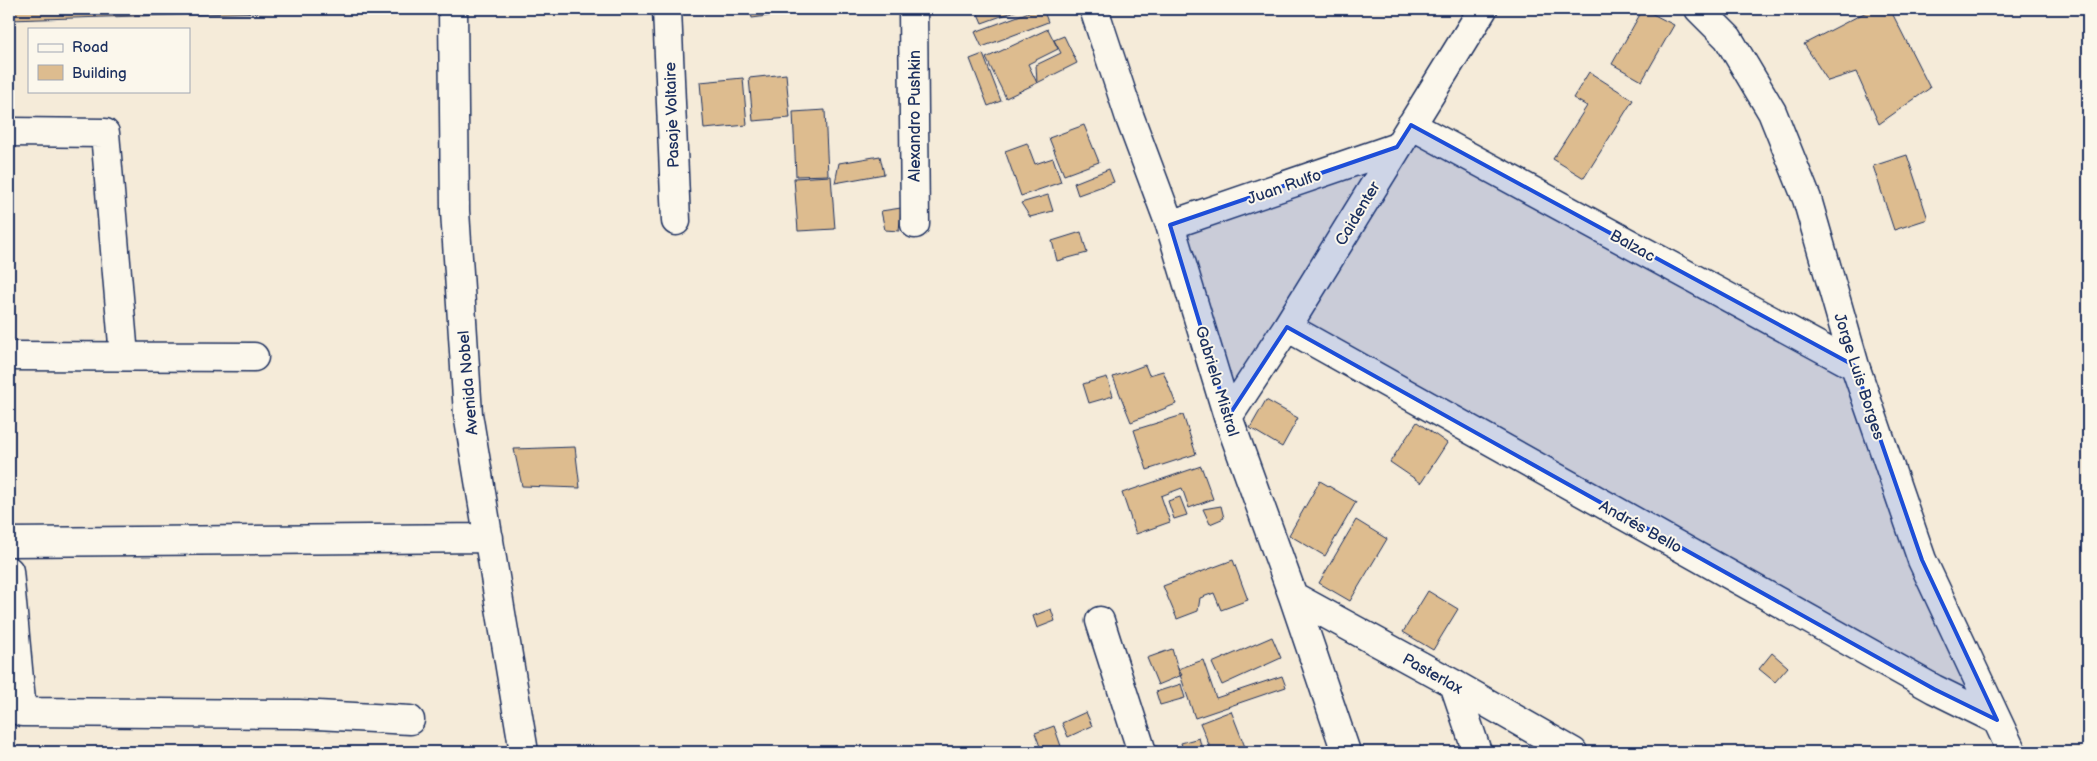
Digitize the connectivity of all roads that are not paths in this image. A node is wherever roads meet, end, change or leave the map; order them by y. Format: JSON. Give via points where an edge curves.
{"nodes":[{"id":1,"x":453,"y":9,"type":"edge"},
{"id":2,"x":667,"y":9,"type":"edge"},
{"id":3,"x":913,"y":9,"type":"edge"},
{"id":4,"x":1483,"y":9,"type":"edge"},
{"id":5,"x":1698,"y":9,"type":"edge"},
{"id":6,"x":1098,"y":10,"type":"edge"},
{"id":7,"x":1411,"y":124,"type":"junction"},
{"id":8,"x":9,"y":132,"type":"edge"},
{"id":9,"x":1397,"y":147,"type":"junction"},
{"id":10,"x":676,"y":221,"type":"dead end"},
{"id":11,"x":915,"y":224,"type":"dead end"},
{"id":12,"x":1170,"y":225,"type":"junction"},
{"id":13,"x":1287,"y":327,"type":"junction"},
{"id":14,"x":9,"y":356,"type":"edge"},
{"id":15,"x":124,"y":356,"type":"junction"},
{"id":16,"x":254,"y":357,"type":"dead end"},
{"id":17,"x":1855,"y":366,"type":"junction"},
{"id":18,"x":1228,"y":416,"type":"junction"},
{"id":19,"x":488,"y":538,"type":"junction"},
{"id":20,"x":9,"y":542,"type":"edge"},
{"id":21,"x":9,"y":571,"type":"edge"},
{"id":22,"x":1293,"y":596,"type":"junction"},
{"id":23,"x":1100,"y":621,"type":"dead end"},
{"id":24,"x":1454,"y":684,"type":"junction"},
{"id":25,"x":410,"y":720,"type":"dead end"},
{"id":26,"x":1997,"y":720,"type":"junction"},
{"id":27,"x":524,"y":752,"type":"edge"},
{"id":28,"x":1142,"y":752,"type":"edge"},
{"id":29,"x":1346,"y":752,"type":"edge"},
{"id":30,"x":1477,"y":752,"type":"edge"},
{"id":31,"x":1573,"y":752,"type":"edge"},
{"id":32,"x":2012,"y":752,"type":"edge"}],
"edges":[{"from":1,"to":19,"type":"street","name":"Avenida Nobel","via":[[455,211],[468,414]]},
{"from":2,"to":10,"type":"street","name":"Pasaje Voltaire"},
{"from":3,"to":11,"type":"street","name":"Alexandro Pushkin"},
{"from":4,"to":7,"type":"street","name":"Caidenter"},
{"from":5,"to":17,"type":"street","name":"Jorge Luis Borges","via":[[1728,38],[1772,112],[1807,199]]},
{"from":6,"to":12,"type":"street","name":"Gabriela Mistral","via":[[1130,118]]},
{"from":7,"to":9,"type":"street","name":"Caidenter"},
{"from":7,"to":17,"type":"street","name":"Balzac"},
{"from":8,"to":15,"type":"street","via":[[105,133]]},
{"from":9,"to":12,"type":"street","name":"Juan Rulfo"},
{"from":9,"to":13,"type":"street","name":"Caidenter"},
{"from":12,"to":18,"type":"street","name":"Gabriela Mistral"},
{"from":13,"to":18,"type":"street","name":"Caidenter"},
{"from":13,"to":26,"type":"street","name":"Andrés Bello","via":[[1934,690]]},
{"from":14,"to":15,"type":"street"},
{"from":15,"to":16,"type":"street"},
{"from":17,"to":26,"type":"street","name":"Jorge Luis Borges","via":[[1922,560]]},
{"from":18,"to":22,"type":"street","name":"Gabriela Mistral"},
{"from":19,"to":20,"type":"street"},
{"from":19,"to":27,"type":"street","name":"Avenida Nobel"},
{"from":21,"to":25,"type":"street","via":[[22,712],[299,714]]},
{"from":22,"to":24,"type":"street","name":"Pasterlax"},
{"from":22,"to":29,"type":"street","name":"Gabriela Mistral"},
{"from":23,"to":28,"type":"street"},
{"from":24,"to":30,"type":"street"},
{"from":24,"to":31,"type":"street","name":"Pasterlax"},
{"from":26,"to":32,"type":"street","name":"Jorge Luis Borges"}]}
